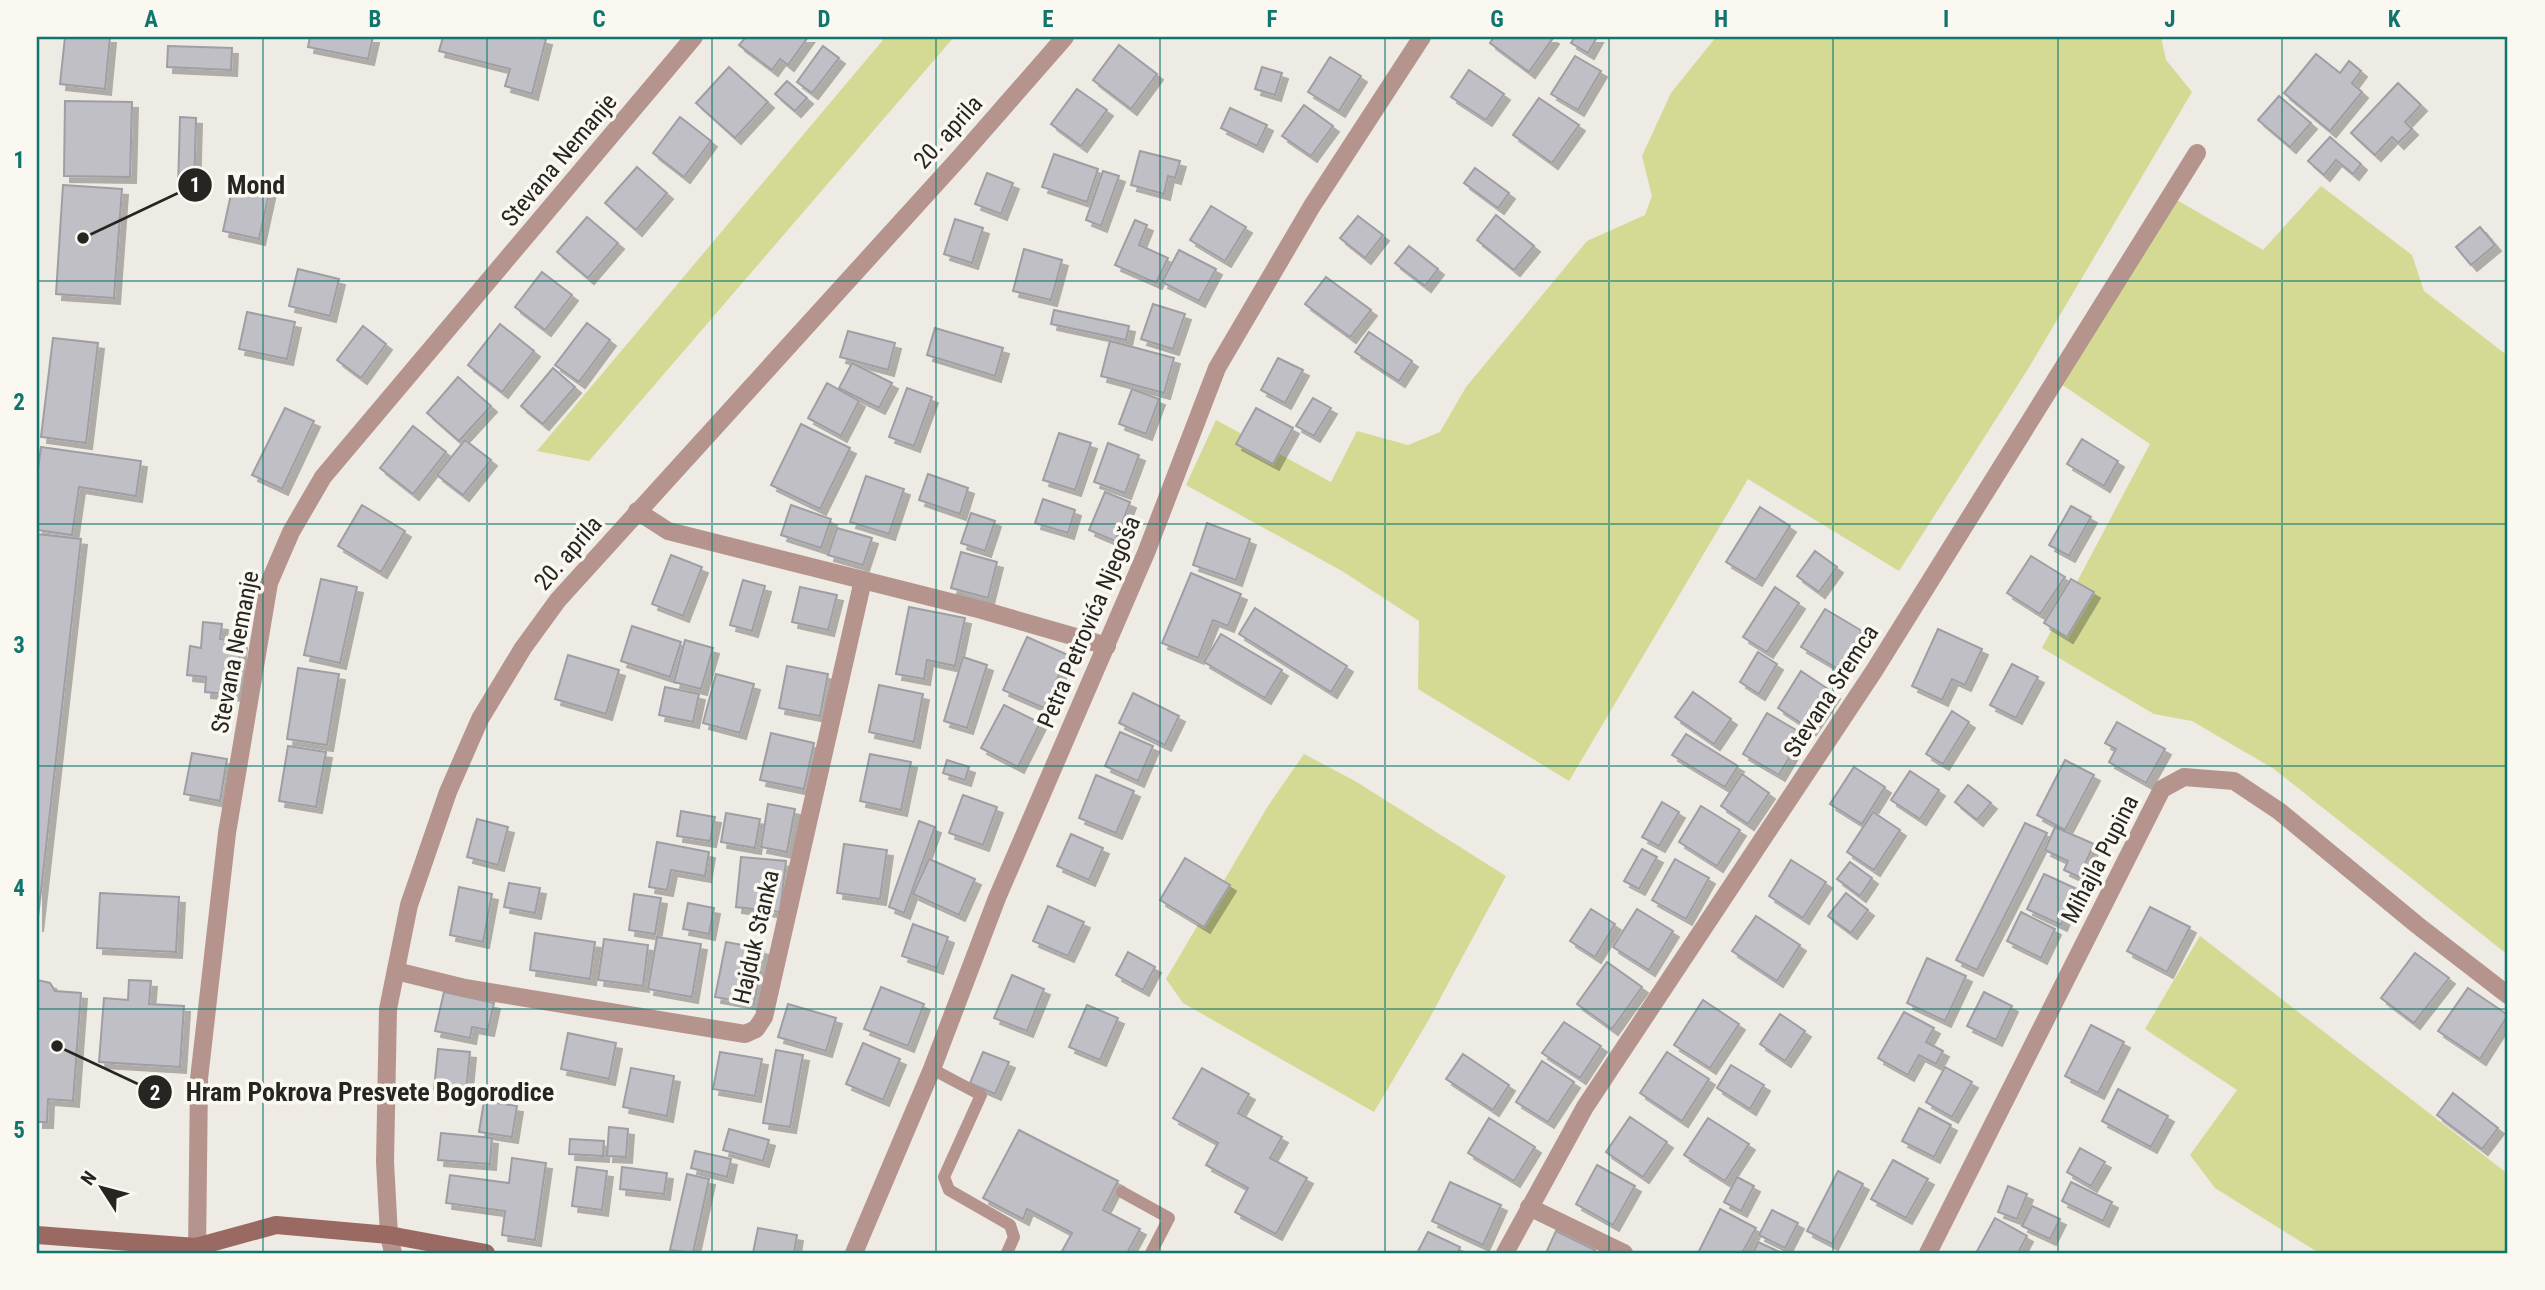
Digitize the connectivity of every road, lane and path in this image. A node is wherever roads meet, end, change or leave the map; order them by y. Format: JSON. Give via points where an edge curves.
{"nodes":[{"id":1,"x":694,"y":37,"type":"edge"},
{"id":2,"x":1065,"y":37,"type":"edge"},
{"id":3,"x":1422,"y":37,"type":"edge"},
{"id":4,"x":2197,"y":153,"type":"dead end"},
{"id":5,"x":638,"y":511,"type":"junction"},
{"id":6,"x":863,"y":580,"type":"junction"},
{"id":7,"x":1107,"y":646,"type":"junction"},
{"id":8,"x":396,"y":971,"type":"junction"},
{"id":9,"x":2508,"y":995,"type":"edge"},
{"id":10,"x":932,"y":1069,"type":"junction"},
{"id":11,"x":1122,"y":1192,"type":"dead end"},
{"id":12,"x":1529,"y":1207,"type":"junction"},
{"id":13,"x":37,"y":1235,"type":"edge"},
{"id":14,"x":391,"y":1244,"type":"edge"},
{"id":15,"x":196,"y":1250,"type":"edge"},
{"id":16,"x":486,"y":1253,"type":"edge"},
{"id":17,"x":854,"y":1253,"type":"edge"},
{"id":18,"x":1007,"y":1253,"type":"edge"},
{"id":19,"x":1151,"y":1253,"type":"edge"},
{"id":20,"x":1505,"y":1253,"type":"edge"},
{"id":21,"x":1624,"y":1253,"type":"edge"},
{"id":22,"x":1928,"y":1253,"type":"edge"}],
"edges":[{"from":1,"to":15,"type":"street","name":"Stevana Nemanje","via":[[323,477],[269,583],[227,833],[206,1012],[199,1079]]},
{"from":2,"to":5,"type":"street","name":"20. aprila"},
{"from":3,"to":7,"type":"street","name":"Petra Petrovića Njegoša","via":[[1312,206],[1217,368]]},
{"from":4,"to":12,"type":"street","name":"Stevana Sremca","via":[[1874,671],[1585,1107]]},
{"from":5,"to":6,"type":"street","via":[[668,531]]},
{"from":5,"to":8,"type":"street","name":"20. aprila","via":[[558,600],[480,719],[448,792],[409,905]]},
{"from":6,"to":7,"type":"street"},
{"from":6,"to":8,"type":"street","name":"Hajduk Stanka","via":[[764,1017],[756,1029],[745,1034],[732,1032],[465,988]]},
{"from":7,"to":10,"type":"street","name":"Petra Petrovića Njegoša","via":[[997,898]]},
{"from":8,"to":14,"type":"street","name":"20. aprila","via":[[388,1009],[385,1162]]},
{"from":9,"to":22,"type":"street","name":"Mihajla Pupina","via":[[2234,780],[2184,777],[2162,789]]},
{"from":10,"to":17,"type":"street","name":"Petra Petrovića Njegoša"},
{"from":10,"to":18,"type":"lane","via":[[981,1096],[944,1177],[949,1190],[1010,1225],[1014,1237]]},
{"from":11,"to":19,"type":"lane","via":[[1170,1218]]},
{"from":12,"to":20,"type":"street","name":"Stevana Sremca"},
{"from":12,"to":21,"type":"street"},
{"from":13,"to":15,"type":"street"},
{"from":14,"to":15,"type":"street","via":[[276,1225]]},
{"from":14,"to":16,"type":"street"}]}
